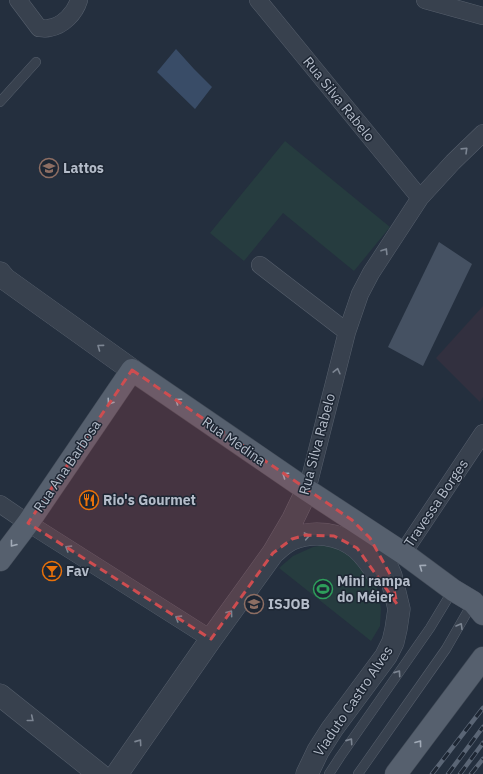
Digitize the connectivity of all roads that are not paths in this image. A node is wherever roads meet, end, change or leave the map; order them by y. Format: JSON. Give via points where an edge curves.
{"nodes":[{"id":1,"x":18,"y":0,"type":"edge"},
{"id":2,"x":79,"y":0,"type":"edge"},
{"id":3,"x":258,"y":0,"type":"edge"},
{"id":4,"x":425,"y":0,"type":"edge"},
{"id":5,"x":483,"y":16,"type":"edge"},
{"id":6,"x":36,"y":62,"type":"dead end"},
{"id":7,"x":0,"y":102,"type":"edge"},
{"id":8,"x":483,"y":133,"type":"edge"},
{"id":9,"x":420,"y":198,"type":"junction"},
{"id":10,"x":260,"y":265,"type":"dead end"},
{"id":11,"x":2,"y":278,"type":"edge"},
{"id":12,"x":347,"y":332,"type":"junction"},
{"id":13,"x":132,"y":370,"type":"junction"},
{"id":14,"x":483,"y":434,"type":"edge"},
{"id":15,"x":307,"y":490,"type":"junction"},
{"id":16,"x":0,"y":504,"type":"edge"},
{"id":17,"x":352,"y":520,"type":"junction"},
{"id":18,"x":28,"y":523,"type":"junction"},
{"id":19,"x":273,"y":553,"type":"junction"},
{"id":20,"x":403,"y":553,"type":"junction"},
{"id":21,"x":0,"y":560,"type":"edge"},
{"id":22,"x":453,"y":590,"type":"junction"},
{"id":23,"x":397,"y":604,"type":"junction"},
{"id":24,"x":480,"y":606,"type":"edge"},
{"id":25,"x":211,"y":639,"type":"junction"},
{"id":26,"x":483,"y":646,"type":"edge"},
{"id":27,"x":480,"y":663,"type":"edge"},
{"id":28,"x":0,"y":695,"type":"edge"},
{"id":29,"x":99,"y":774,"type":"edge"},
{"id":30,"x":117,"y":774,"type":"edge"},
{"id":31,"x":306,"y":774,"type":"edge"},
{"id":32,"x":329,"y":774,"type":"edge"},
{"id":33,"x":358,"y":774,"type":"edge"},
{"id":34,"x":396,"y":774,"type":"edge"}],
"edges":[{"from":1,"to":2,"type":"street","via":[[39,28],[47,29],[58,26],[65,20],[74,11]]},
{"from":3,"to":9,"type":"street","name":"Rua Silva Rabelo"},
{"from":4,"to":5,"type":"street"},
{"from":6,"to":7,"type":"lane"},
{"from":9,"to":8,"type":"street","name":"Rua Silva Rabelo","one_way":true},
{"from":12,"to":9,"type":"street","name":"Rua Silva Rabelo","one_way":true,"via":[[360,294],[371,273]]},
{"from":10,"to":12,"type":"street"},
{"from":13,"to":11,"type":"street","name":"Rua Medina","one_way":true},
{"from":15,"to":12,"type":"street","name":"Rua Silva Rabelo","one_way":true},
{"from":15,"to":13,"type":"main road","name":"Rua Medina","one_way":true},
{"from":13,"to":18,"type":"main road","name":"Rua Ana Barbosa","one_way":true},
{"from":14,"to":20,"type":"street","name":"Travessa Borges"},
{"from":15,"to":17,"type":"main road","name":"Rua Medina"},
{"from":15,"to":19,"type":"street","name":"Rua Silva Rabelo"},
{"from":16,"to":18,"type":"street"},
{"from":17,"to":20,"type":"main road","name":"Rua Medina"},
{"from":17,"to":23,"type":"street","name":"Viaduto Castro Alves","via":[[370,538],[383,557],[391,576]]},
{"from":18,"to":21,"type":"main road","name":"Rua Ana Barbosa","one_way":true},
{"from":25,"to":18,"type":"street","one_way":true},
{"from":19,"to":23,"type":"street","one_way":true,"via":[[292,539],[306,535],[320,534],[345,540],[368,559]]},
{"from":25,"to":19,"type":"street","name":"Rua Silva Rabelo","one_way":true},
{"from":22,"to":20,"type":"main road","name":"Rua Medina","one_way":true},
{"from":22,"to":24,"type":"main road","name":"Rua Medina"},
{"from":32,"to":22,"type":"lane","one_way":true,"via":[[430,628]]},
{"from":23,"to":31,"type":"street","name":"Viaduto Castro Alves","via":[[399,609],[396,629],[386,656],[332,729]]},
{"from":33,"to":24,"type":"lane","one_way":true,"via":[[446,649]]},
{"from":30,"to":25,"type":"street","name":"Rua Silva Rabelo","one_way":true},
{"from":26,"to":27,"type":"main road"},
{"from":34,"to":27,"type":"main road","one_way":true},
{"from":28,"to":29,"type":"street","one_way":true}]}
